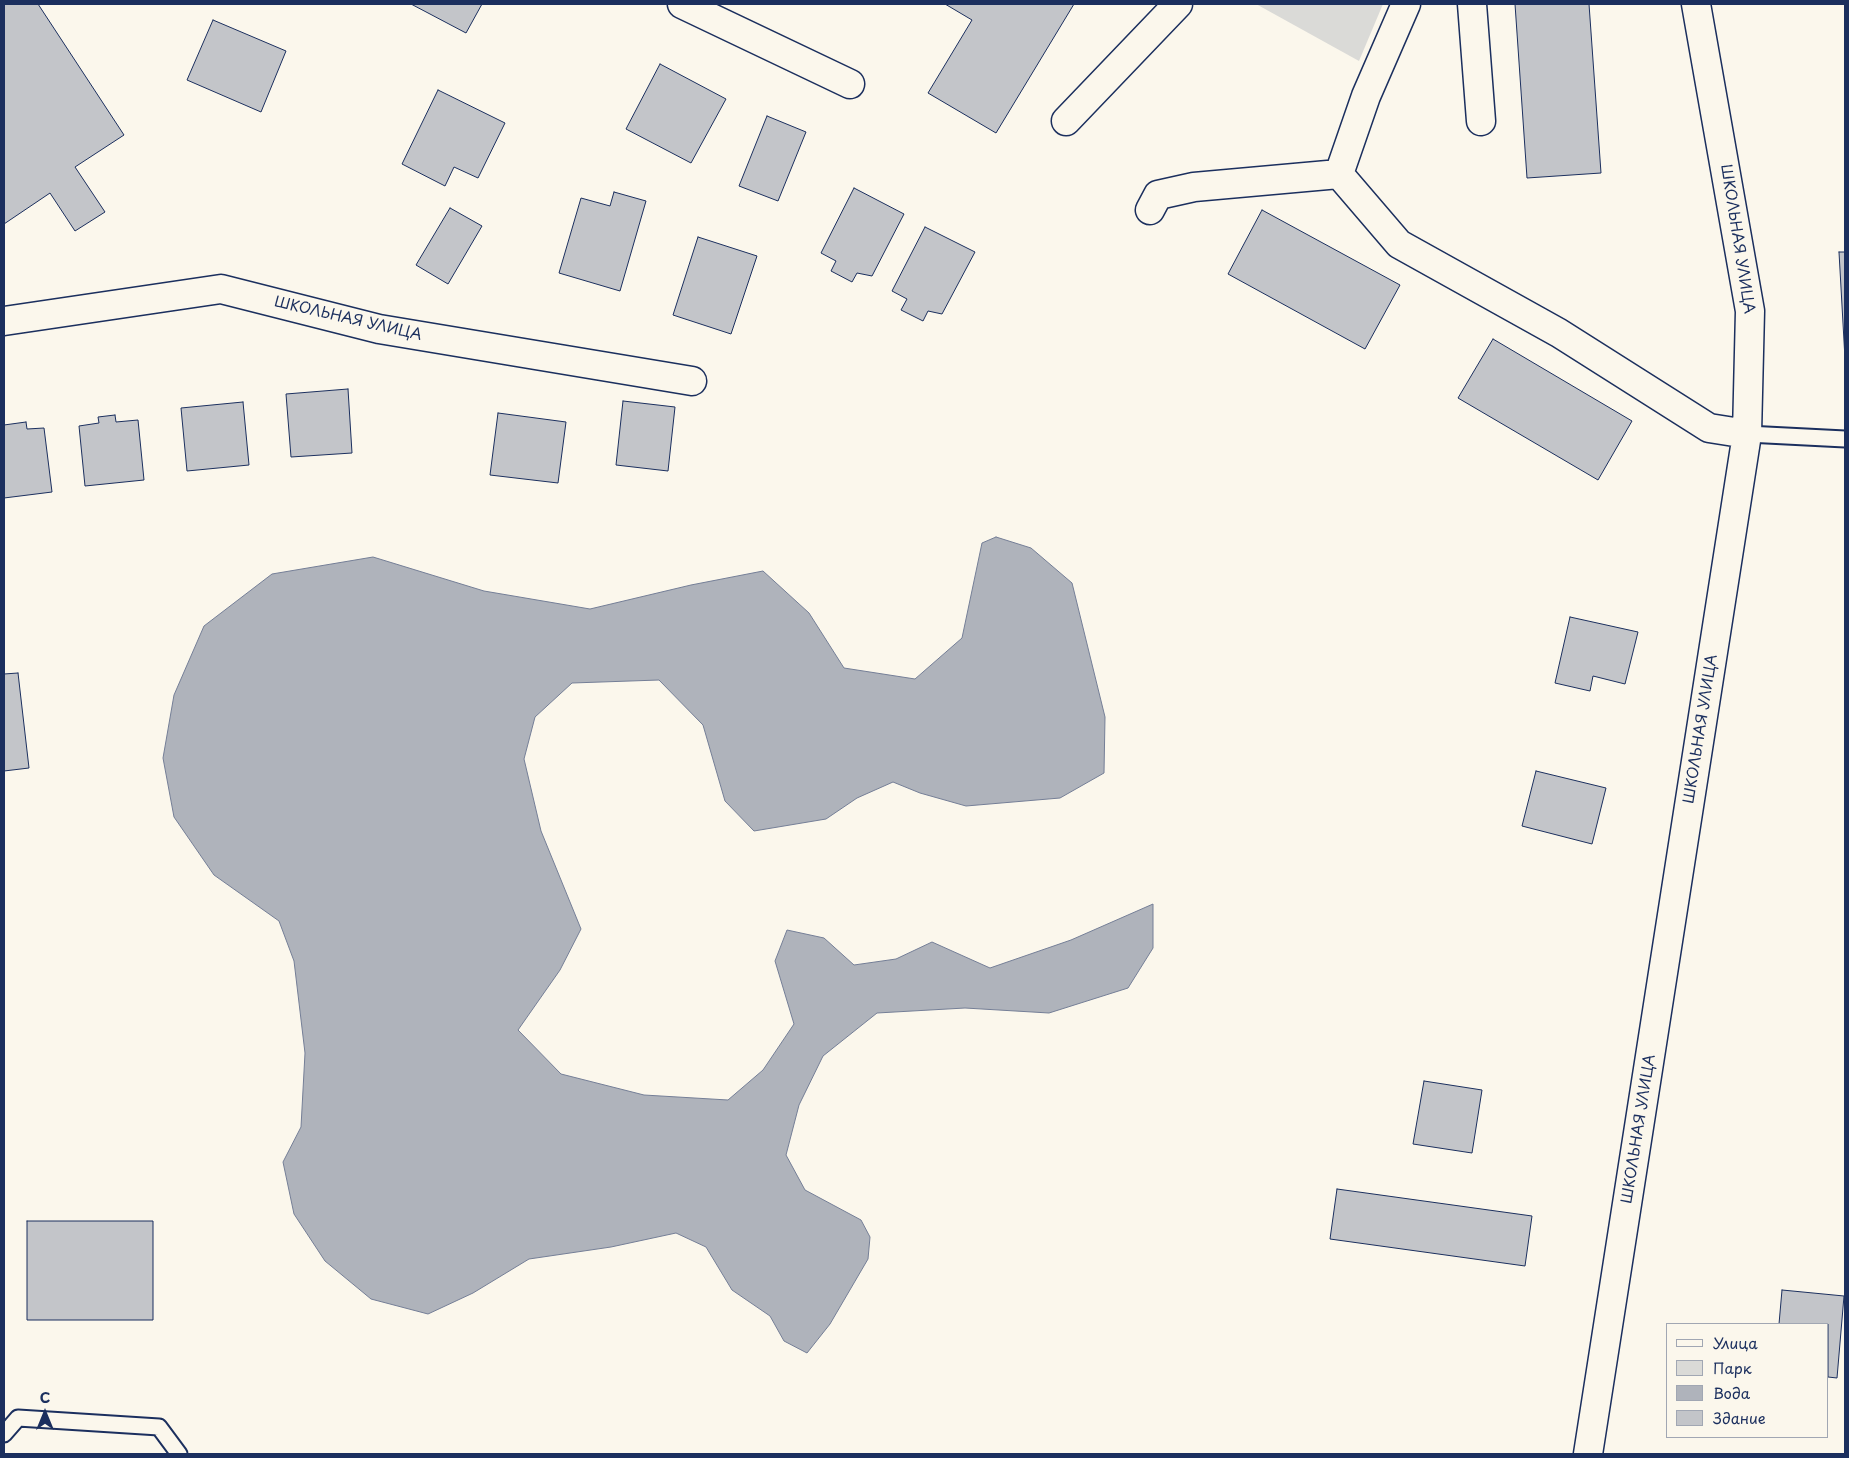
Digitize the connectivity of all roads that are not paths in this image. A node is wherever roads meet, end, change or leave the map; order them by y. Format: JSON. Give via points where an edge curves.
{"nodes":[{"id":1,"x":682,"y":4,"type":"edge"},
{"id":2,"x":1178,"y":4,"type":"edge"},
{"id":3,"x":1406,"y":4,"type":"edge"},
{"id":4,"x":1472,"y":4,"type":"edge"},
{"id":5,"x":1696,"y":4,"type":"edge"},
{"id":6,"x":850,"y":84,"type":"dead end"},
{"id":7,"x":1066,"y":121,"type":"dead end"},
{"id":8,"x":1481,"y":121,"type":"dead end"},
{"id":9,"x":1340,"y":174,"type":"junction"},
{"id":10,"x":1150,"y":210,"type":"dead end"},
{"id":11,"x":4,"y":321,"type":"edge"},
{"id":12,"x":692,"y":381,"type":"dead end"},
{"id":13,"x":1746,"y":434,"type":"junction"},
{"id":14,"x":1845,"y":440,"type":"edge"},
{"id":15,"x":4,"y":1434,"type":"edge"},
{"id":16,"x":179,"y":1454,"type":"edge"},
{"id":17,"x":1588,"y":1454,"type":"edge"}],
"edges":[{"from":1,"to":6,"type":"street"},
{"from":2,"to":7,"type":"street"},
{"from":3,"to":9,"type":"street","via":[[1366,96]]},
{"from":4,"to":8,"type":"street"},
{"from":5,"to":13,"type":"street","name":"ШКОЛЬНАЯ УЛИЦА","via":[[1750,311]]},
{"from":9,"to":10,"type":"street","via":[[1194,187],[1158,195]]},
{"from":9,"to":13,"type":"street","via":[[1399,244],[1559,333],[1709,428]]},
{"from":11,"to":12,"type":"street","name":"ШКОЛЬНАЯ УЛИЦА","via":[[221,289],[378,329]]},
{"from":13,"to":14,"type":"lane"},
{"from":13,"to":17,"type":"street","name":"ШКОЛЬНАЯ УЛИЦА"},
{"from":15,"to":16,"type":"lane","via":[[18,1418],[159,1427]]}]}
